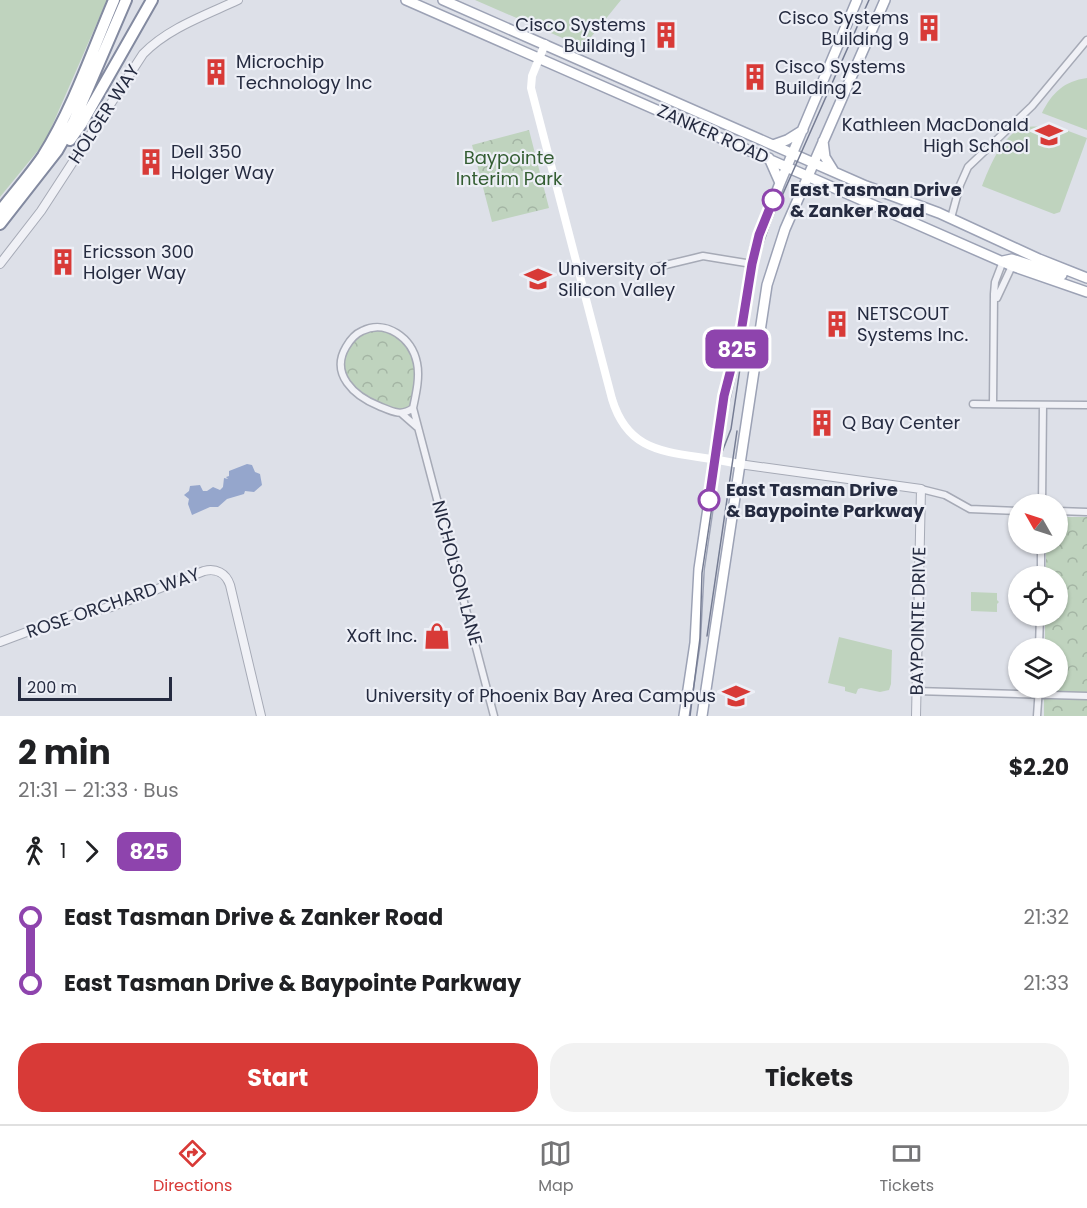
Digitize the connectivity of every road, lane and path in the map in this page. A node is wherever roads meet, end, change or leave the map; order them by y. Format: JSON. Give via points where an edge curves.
{"nodes":[{"id":1,"x":109,"y":0,"type":"edge"},
{"id":2,"x":114,"y":0,"type":"edge"},
{"id":3,"x":126,"y":0,"type":"edge"},
{"id":4,"x":152,"y":0,"type":"edge"},
{"id":5,"x":238,"y":0,"type":"edge"},
{"id":6,"x":406,"y":0,"type":"edge"},
{"id":7,"x":442,"y":0,"type":"edge"},
{"id":8,"x":857,"y":0,"type":"edge"},
{"id":9,"x":885,"y":0,"type":"edge"},
{"id":10,"x":1087,"y":40,"type":"edge"},
{"id":11,"x":545,"y":44,"type":"junction"},
{"id":12,"x":539,"y":58,"type":"junction"},
{"id":13,"x":803,"y":130,"type":"junction"},
{"id":14,"x":823,"y":140,"type":"junction"},
{"id":15,"x":773,"y":145,"type":"junction"},
{"id":16,"x":793,"y":153,"type":"junction"},
{"id":17,"x":53,"y":158,"type":"junction"},
{"id":18,"x":769,"y":158,"type":"junction"},
{"id":19,"x":813,"y":162,"type":"junction"},
{"id":20,"x":788,"y":167,"type":"junction"},
{"id":21,"x":833,"y":170,"type":"junction"},
{"id":22,"x":807,"y":176,"type":"junction"},
{"id":23,"x":780,"y":183,"type":"junction"},
{"id":24,"x":825,"y":183,"type":"junction"},
{"id":25,"x":799,"y":195,"type":"junction"},
{"id":26,"x":0,"y":204,"type":"edge"},
{"id":27,"x":0,"y":211,"type":"edge"},
{"id":28,"x":951,"y":218,"type":"junction"},
{"id":29,"x":0,"y":224,"type":"edge"},
{"id":30,"x":1007,"y":263,"type":"junction"},
{"id":31,"x":0,"y":264,"type":"edge"},
{"id":32,"x":752,"y":264,"type":"junction"},
{"id":33,"x":653,"y":268,"type":"dead end"},
{"id":34,"x":1085,"y":277,"type":"edge"},
{"id":35,"x":1087,"y":292,"type":"edge"},
{"id":36,"x":973,"y":404,"type":"dead end"},
{"id":37,"x":993,"y":404,"type":"junction"},
{"id":38,"x":1043,"y":405,"type":"junction"},
{"id":39,"x":1087,"y":405,"type":"edge"},
{"id":40,"x":413,"y":408,"type":"junction"},
{"id":41,"x":400,"y":413,"type":"junction"},
{"id":42,"x":420,"y":430,"type":"junction"},
{"id":43,"x":715,"y":460,"type":"junction"},
{"id":44,"x":740,"y":464,"type":"junction"},
{"id":45,"x":921,"y":489,"type":"junction"},
{"id":46,"x":1042,"y":494,"type":"edge"},
{"id":47,"x":1008,"y":511,"type":"edge"},
{"id":48,"x":1068,"y":511,"type":"edge"},
{"id":49,"x":1087,"y":512,"type":"edge"},
{"id":50,"x":0,"y":642,"type":"edge"},
{"id":51,"x":916,"y":691,"type":"junction"},
{"id":52,"x":1008,"y":691,"type":"edge"},
{"id":53,"x":1068,"y":694,"type":"edge"},
{"id":54,"x":1087,"y":696,"type":"edge"},
{"id":55,"x":1038,"y":698,"type":"edge"},
{"id":56,"x":261,"y":716,"type":"edge"},
{"id":57,"x":494,"y":716,"type":"edge"},
{"id":58,"x":684,"y":716,"type":"edge"},
{"id":59,"x":702,"y":716,"type":"edge"},
{"id":60,"x":916,"y":716,"type":"edge"},
{"id":61,"x":1036,"y":716,"type":"edge"}],
"edges":[{"from":1,"to":26,"type":"highway","via":[[61,114],[30,166]]},
{"from":2,"to":27,"type":"highway","via":[[52,138]]},
{"from":3,"to":17,"type":"highway","via":[[74,121]]},
{"from":4,"to":17,"type":"highway","via":[[82,123]]},
{"from":5,"to":31,"type":"street","name":"HOLGER WAY","via":[[168,34],[143,54],[39,213]]},
{"from":6,"to":12,"type":"main road","name":"ZANKER ROAD"},
{"from":7,"to":11,"type":"main road","name":"ZANKER ROAD"},
{"from":8,"to":13,"type":"main road"},
{"from":9,"to":14,"type":"main road"},
{"from":10,"to":28,"type":"street","via":[[1032,106],[968,167]]},
{"from":11,"to":12,"type":"main road"},
{"from":11,"to":15,"type":"main road","name":"ZANKER ROAD"},
{"from":12,"to":18,"type":"main road","name":"ZANKER ROAD"},
{"from":12,"to":43,"type":"main road","via":[[531,88],[615,409],[625,428],[652,448]]},
{"from":13,"to":15,"type":"main road"},
{"from":13,"to":16,"type":"main road"},
{"from":14,"to":19,"type":"main road"},
{"from":14,"to":21,"type":"main road","via":[[825,157]]},
{"from":15,"to":16,"type":"main road","name":"ZANKER ROAD"},
{"from":16,"to":19,"type":"main road","name":"ZANKER ROAD"},
{"from":16,"to":20,"type":"main road"},
{"from":17,"to":29,"type":"highway"},
{"from":18,"to":20,"type":"main road","name":"ZANKER ROAD"},
{"from":18,"to":23,"type":"main road"},
{"from":19,"to":21,"type":"main road","name":"ZANKER ROAD"},
{"from":19,"to":22,"type":"main road"},
{"from":20,"to":22,"type":"main road","name":"ZANKER ROAD"},
{"from":20,"to":23,"type":"main road"},
{"from":21,"to":28,"type":"main road","name":"ZANKER ROAD"},
{"from":22,"to":24,"type":"main road","name":"ZANKER ROAD"},
{"from":22,"to":25,"type":"main road"},
{"from":23,"to":32,"type":"main road"},
{"from":24,"to":25,"type":"main road"},
{"from":24,"to":30,"type":"main road","name":"ZANKER ROAD"},
{"from":25,"to":44,"type":"main road","via":[[767,285]]},
{"from":28,"to":34,"type":"main road","name":"ZANKER ROAD"},
{"from":30,"to":34,"type":"main road","via":[[1012,259]]},
{"from":30,"to":35,"type":"main road","name":"ZANKER ROAD"},
{"from":30,"to":37,"type":"street","via":[[995,282]]},
{"from":32,"to":33,"type":"street","via":[[703,256]]},
{"from":32,"to":43,"type":"main road","via":[[742,326],[724,396]]},
{"from":36,"to":37,"type":"street"},
{"from":37,"to":38,"type":"street"},
{"from":38,"to":39,"type":"street"},
{"from":38,"to":46,"type":"street"},
{"from":40,"to":41,"type":"street"},
{"from":40,"to":41,"type":"street","name":"NICHOLSON LANE","via":[[418,376],[410,345],[390,328],[363,330],[349,341],[340,360],[345,381],[357,395]]},
{"from":40,"to":42,"type":"street","name":"NICHOLSON LANE"},
{"from":41,"to":42,"type":"street","name":"NICHOLSON LANE"},
{"from":42,"to":57,"type":"street","name":"NICHOLSON LANE"},
{"from":43,"to":44,"type":"main road"},
{"from":43,"to":58,"type":"main road"},
{"from":44,"to":45,"type":"street"},
{"from":44,"to":59,"type":"main road"},
{"from":45,"to":47,"type":"street","via":[[945,495],[970,509]]},
{"from":45,"to":51,"type":"street","name":"BAYPOINTE DRIVE"},
{"from":48,"to":49,"type":"street"},
{"from":50,"to":56,"type":"street","name":"ROSE ORCHARD WAY","via":[[62,618],[102,610],[215,570],[230,585]]},
{"from":51,"to":52,"type":"street"},
{"from":51,"to":60,"type":"street","name":"BAYPOINTE DRIVE"},
{"from":53,"to":54,"type":"street"},
{"from":55,"to":61,"type":"street"}]}
